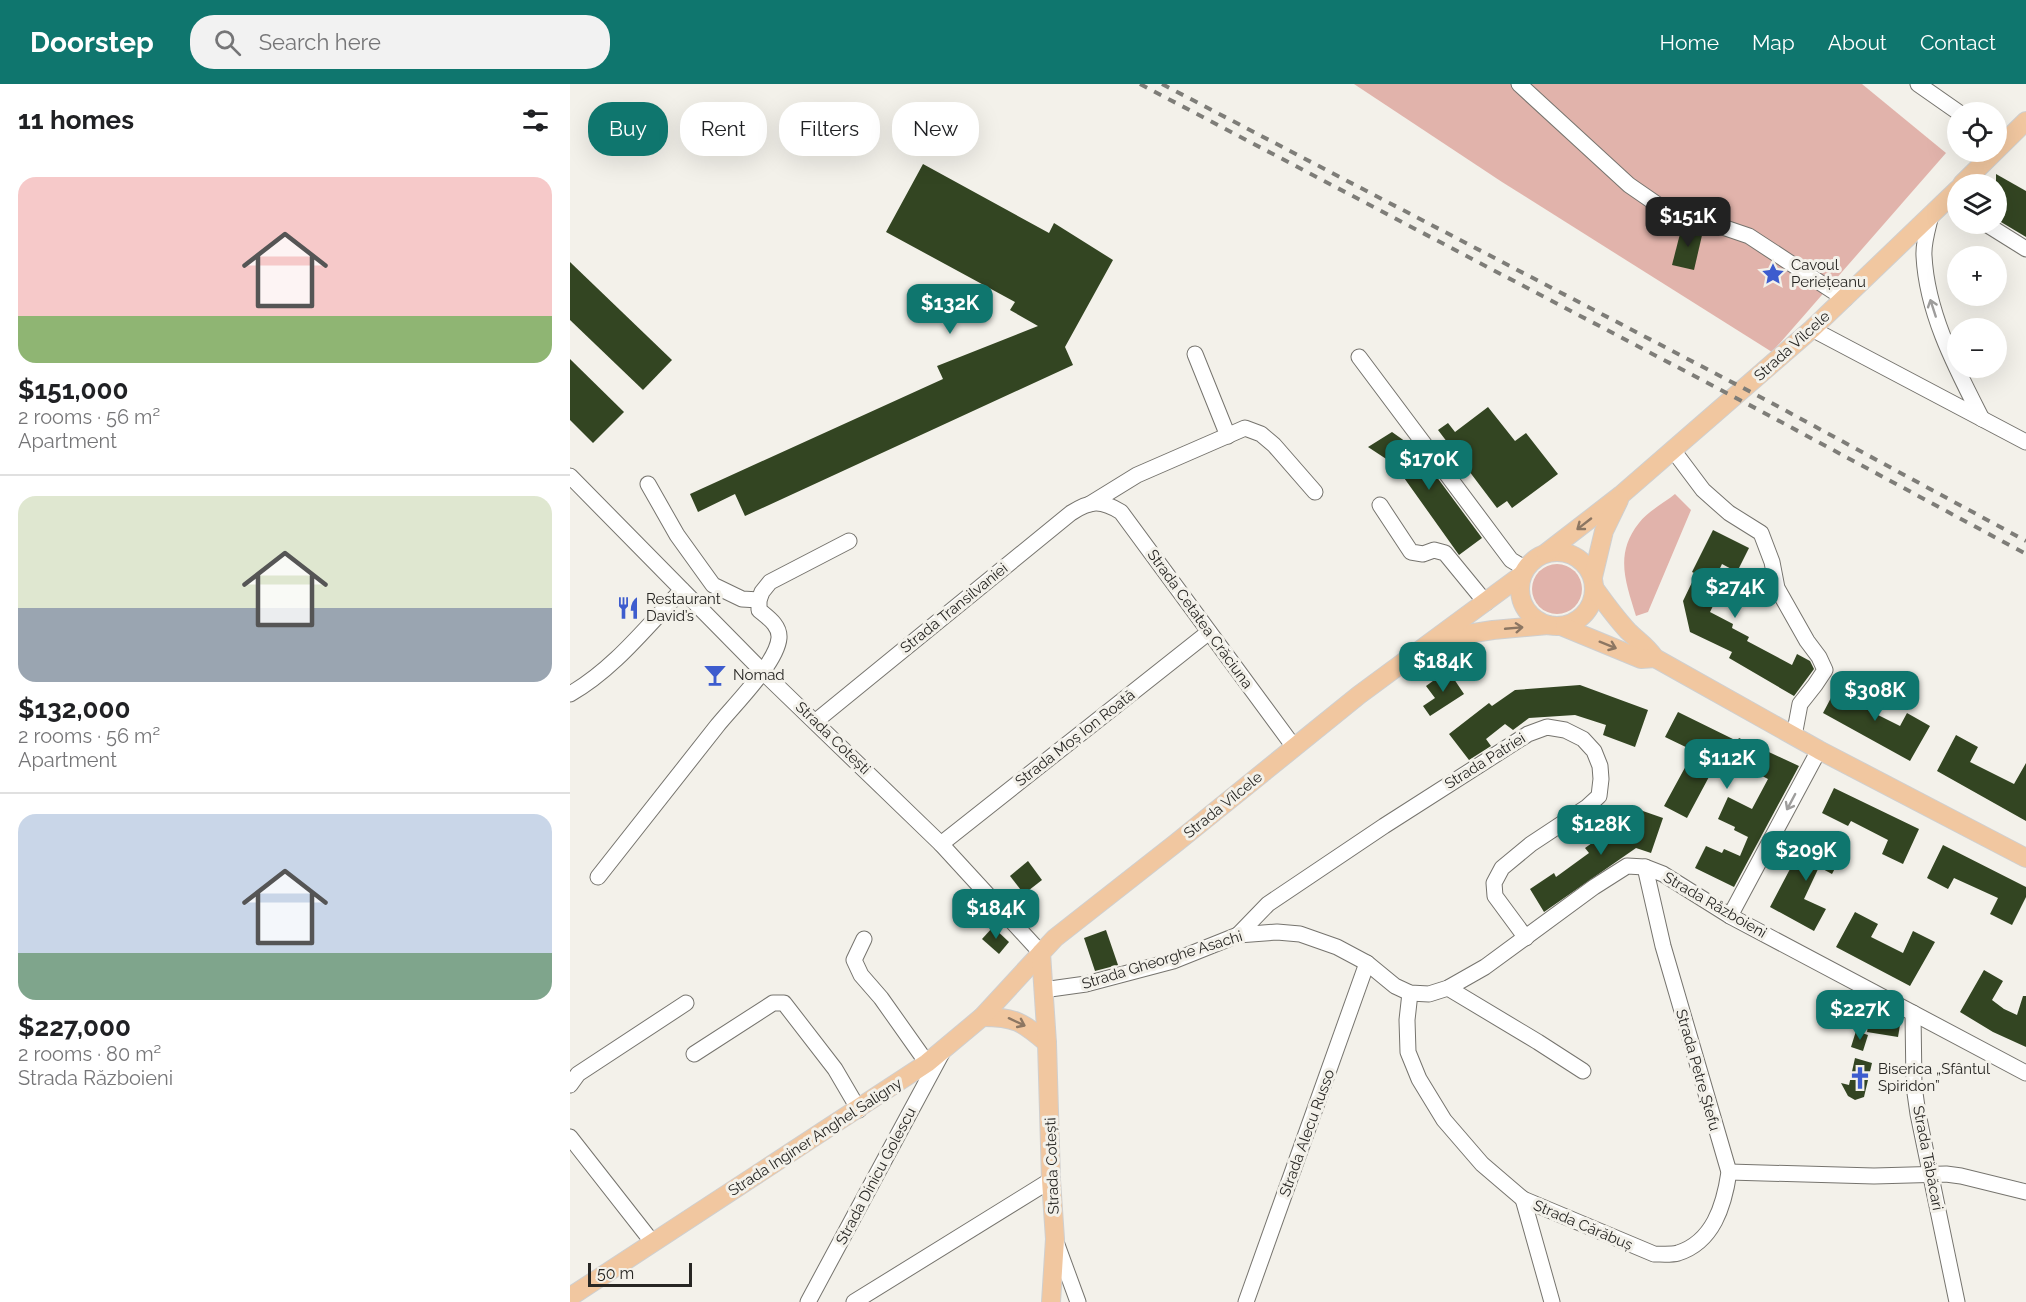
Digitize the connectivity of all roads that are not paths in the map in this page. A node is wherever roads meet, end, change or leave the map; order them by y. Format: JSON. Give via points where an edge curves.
{"nodes":[{"id":1,"x":1519,"y":84,"type":"edge"},
{"id":2,"x":1918,"y":84,"type":"edge"},
{"id":3,"x":1947,"y":104,"type":"edge"},
{"id":4,"x":2026,"y":122,"type":"edge"},
{"id":5,"x":2007,"y":137,"type":"edge"},
{"id":6,"x":1982,"y":162,"type":"edge"},
{"id":7,"x":1971,"y":174,"type":"edge"},
{"id":8,"x":1947,"y":202,"type":"edge"},
{"id":9,"x":1930,"y":215,"type":"junction"},
{"id":10,"x":2002,"y":234,"type":"edge"},
{"id":11,"x":2026,"y":249,"type":"edge"},
{"id":12,"x":1845,"y":299,"type":"junction"},
{"id":13,"x":1812,"y":329,"type":"junction"},
{"id":14,"x":1195,"y":354,"type":"dead end"},
{"id":15,"x":1359,"y":357,"type":"dead end"},
{"id":16,"x":1982,"y":419,"type":"junction"},
{"id":17,"x":1228,"y":436,"type":"junction"},
{"id":18,"x":2026,"y":442,"type":"edge"},
{"id":19,"x":1673,"y":450,"type":"junction"},
{"id":20,"x":572,"y":482,"type":"edge"},
{"id":21,"x":648,"y":484,"type":"dead end"},
{"id":22,"x":1315,"y":492,"type":"dead end"},
{"id":23,"x":1621,"y":495,"type":"junction"},
{"id":24,"x":1094,"y":503,"type":"junction"},
{"id":25,"x":1380,"y":505,"type":"dead end"},
{"id":26,"x":849,"y":541,"type":"dead end"},
{"id":27,"x":1546,"y":553,"type":"junction"},
{"id":28,"x":1525,"y":572,"type":"junction"},
{"id":29,"x":1594,"y":583,"type":"junction"},
{"id":30,"x":682,"y":590,"type":"junction"},
{"id":31,"x":759,"y":600,"type":"junction"},
{"id":32,"x":1486,"y":603,"type":"junction"},
{"id":33,"x":1556,"y":625,"type":"junction"},
{"id":34,"x":1209,"y":632,"type":"junction"},
{"id":35,"x":1437,"y":639,"type":"junction"},
{"id":36,"x":1655,"y":658,"type":"junction"},
{"id":37,"x":763,"y":672,"type":"junction"},
{"id":38,"x":570,"y":694,"type":"edge"},
{"id":39,"x":816,"y":722,"type":"junction"},
{"id":40,"x":1794,"y":736,"type":"junction"},
{"id":41,"x":1294,"y":747,"type":"junction"},
{"id":42,"x":1819,"y":750,"type":"junction"},
{"id":43,"x":941,"y":844,"type":"junction"},
{"id":44,"x":2026,"y":858,"type":"edge"},
{"id":45,"x":1645,"y":867,"type":"junction"},
{"id":46,"x":598,"y":877,"type":"dead end"},
{"id":47,"x":1730,"y":916,"type":"junction"},
{"id":48,"x":1238,"y":935,"type":"junction"},
{"id":49,"x":1526,"y":938,"type":"junction"},
{"id":50,"x":864,"y":939,"type":"dead end"},
{"id":51,"x":1041,"y":953,"type":"junction"},
{"id":52,"x":1367,"y":963,"type":"junction"},
{"id":53,"x":1448,"y":988,"type":"junction"},
{"id":54,"x":1043,"y":990,"type":"junction"},
{"id":55,"x":1410,"y":993,"type":"junction"},
{"id":56,"x":686,"y":1003,"type":"dead end"},
{"id":57,"x":1913,"y":1013,"type":"junction"},
{"id":58,"x":982,"y":1017,"type":"junction"},
{"id":59,"x":1047,"y":1043,"type":"junction"},
{"id":60,"x":943,"y":1050,"type":"junction"},
{"id":61,"x":694,"y":1054,"type":"dead end"},
{"id":62,"x":927,"y":1063,"type":"junction"},
{"id":63,"x":1583,"y":1071,"type":"dead end"},
{"id":64,"x":2026,"y":1073,"type":"edge"},
{"id":65,"x":570,"y":1085,"type":"edge"},
{"id":66,"x":859,"y":1110,"type":"junction"},
{"id":67,"x":570,"y":1137,"type":"edge"},
{"id":68,"x":1729,"y":1173,"type":"junction"},
{"id":69,"x":1930,"y":1175,"type":"junction"},
{"id":70,"x":1051,"y":1180,"type":"junction"},
{"id":71,"x":2026,"y":1191,"type":"edge"},
{"id":72,"x":1523,"y":1199,"type":"junction"},
{"id":73,"x":1055,"y":1239,"type":"junction"},
{"id":74,"x":653,"y":1243,"type":"junction"},
{"id":75,"x":1677,"y":1254,"type":"joint"},
{"id":76,"x":570,"y":1297,"type":"edge"},
{"id":77,"x":808,"y":1302,"type":"edge"},
{"id":78,"x":854,"y":1302,"type":"edge"},
{"id":79,"x":1051,"y":1302,"type":"edge"},
{"id":80,"x":1078,"y":1302,"type":"edge"},
{"id":81,"x":1246,"y":1302,"type":"edge"},
{"id":82,"x":1552,"y":1302,"type":"edge"},
{"id":83,"x":1957,"y":1302,"type":"edge"}],
"edges":[{"from":1,"to":12,"type":"street","via":[[1629,185],[1658,205],[1749,236]]},
{"from":2,"to":3,"type":"street"},
{"from":4,"to":5,"type":"main road"},
{"from":6,"to":7,"type":"main road"},
{"from":8,"to":9,"type":"main road","name":"Strada Vîlcele"},
{"from":9,"to":12,"type":"main road","name":"Strada Vîlcele"},
{"from":16,"to":9,"type":"street","one_way":true,"via":[[1928,293],[1924,253]]},
{"from":10,"to":11,"type":"street"},
{"from":12,"to":13,"type":"main road","name":"Strada Vîlcele"},
{"from":13,"to":16,"type":"street"},
{"from":13,"to":19,"type":"main road","name":"Strada Vîlcele"},
{"from":14,"to":17,"type":"street"},
{"from":15,"to":28,"type":"street","via":[[1499,544]]},
{"from":16,"to":18,"type":"street"},
{"from":17,"to":22,"type":"street","name":"Strada Transilvaniei","via":[[1245,428],[1261,434]]},
{"from":17,"to":24,"type":"street","name":"Strada Transilvaniei","via":[[1137,475]]},
{"from":19,"to":23,"type":"main road","name":"Strada Vîlcele"},
{"from":19,"to":40,"type":"street","via":[[1703,490],[1761,533],[1777,588],[1825,670],[1800,704]]},
{"from":20,"to":30,"type":"street","name":"Strada Cotești"},
{"from":21,"to":31,"type":"street","via":[[677,536],[713,585],[742,599]]},
{"from":23,"to":27,"type":"main road","name":"Strada Vîlcele","one_way":true},
{"from":23,"to":29,"type":"main road","name":"Strada Vîlcele","via":[[1604,531]]},
{"from":24,"to":34,"type":"street","name":"Strada Cetatea Crăciuna","via":[[1121,512]]},
{"from":24,"to":39,"type":"street","name":"Strada Transilvaniei","via":[[1084,504],[1071,513]]},
{"from":25,"to":32,"type":"street","via":[[1411,552],[1445,553]]},
{"from":26,"to":31,"type":"street","via":[[770,582]]},
{"from":27,"to":28,"type":"main road","via":[[1531,562]]},
{"from":27,"to":29,"type":"main road","via":[[1569,553],[1579,559],[1588,567]]},
{"from":28,"to":32,"type":"main road","name":"Strada Vîlcele"},
{"from":28,"to":33,"type":"main road","via":[[1520,585],[1525,606],[1540,621]]},
{"from":29,"to":33,"type":"main road","via":[[1593,599],[1581,618]]},
{"from":29,"to":36,"type":"main road","via":[[1619,621]]},
{"from":30,"to":37,"type":"street","name":"Strada Cotești"},
{"from":30,"to":38,"type":"street","via":[[611,663]]},
{"from":31,"to":37,"type":"street","via":[[759,610],[777,627],[780,636]]},
{"from":32,"to":35,"type":"main road","name":"Strada Vîlcele"},
{"from":35,"to":33,"type":"main road","name":"Strada Vîlcele","one_way":true},
{"from":33,"to":36,"type":"main road","one_way":true,"via":[[1641,658]]},
{"from":34,"to":41,"type":"street","name":"Strada Cetatea Crăciuna"},
{"from":34,"to":43,"type":"street","name":"Strada Moș Ion Roată"},
{"from":35,"to":41,"type":"main road","name":"Strada Vîlcele"},
{"from":36,"to":40,"type":"main road"},
{"from":37,"to":39,"type":"street","name":"Strada Cotești"},
{"from":37,"to":46,"type":"street"},
{"from":39,"to":43,"type":"street","name":"Strada Cotești"},
{"from":40,"to":42,"type":"main road"},
{"from":41,"to":51,"type":"main road","name":"Strada Vîlcele"},
{"from":42,"to":44,"type":"main road"},
{"from":42,"to":47,"type":"street","one_way":true},
{"from":43,"to":51,"type":"street","name":"Strada Cotești"},
{"from":45,"to":47,"type":"street","name":"Strada Războieni"},
{"from":45,"to":49,"type":"street","name":"Strada Războieni","via":[[1627,866]]},
{"from":45,"to":68,"type":"street","name":"Strada Petre Ștefu","via":[[1662,946]]},
{"from":47,"to":57,"type":"street","name":"Strada Războieni"},
{"from":48,"to":49,"type":"street","name":"Strada Patriei","via":[[1268,904],[1528,734],[1547,727],[1583,739],[1594,751],[1601,779],[1599,796],[1531,844],[1502,868],[1494,882],[1495,896]]},
{"from":48,"to":52,"type":"street","name":"Strada Gheorghe Asachi","via":[[1300,934]]},
{"from":48,"to":54,"type":"street","name":"Strada Gheorghe Asachi","via":[[1173,961],[1086,984]]},
{"from":49,"to":53,"type":"street","name":"Strada Războieni","via":[[1485,968]]},
{"from":50,"to":62,"type":"street","via":[[854,960],[861,975]]},
{"from":51,"to":54,"type":"main road"},
{"from":51,"to":58,"type":"main road","name":"Strada Inginer Anghel Saligny"},
{"from":52,"to":55,"type":"street","name":"Strada Gheorghe Asachi"},
{"from":52,"to":81,"type":"street","name":"Strada Alecu Russo"},
{"from":53,"to":55,"type":"street","name":"Strada Războieni","via":[[1429,994]]},
{"from":53,"to":63,"type":"street"},
{"from":54,"to":59,"type":"main road","name":"Strada Cotești"},
{"from":55,"to":72,"type":"street","via":[[1408,1052],[1419,1079],[1444,1120],[1482,1164]]},
{"from":56,"to":65,"type":"street","via":[[578,1074]]},
{"from":57,"to":64,"type":"street","name":"Strada Războieni"},
{"from":57,"to":69,"type":"street","name":"Strada Tăbăcari","via":[[1914,1086]]},
{"from":58,"to":59,"type":"main road","one_way":true,"via":[[1017,1020]]},
{"from":58,"to":60,"type":"main road","name":"Strada Inginer Anghel Saligny"},
{"from":59,"to":70,"type":"main road","name":"Strada Cotești"},
{"from":60,"to":62,"type":"main road","name":"Strada Inginer Anghel Saligny"},
{"from":60,"to":77,"type":"street","name":"Strada Dinicu Golescu"},
{"from":61,"to":66,"type":"street","via":[[772,1003],[784,1004],[835,1069]]},
{"from":62,"to":66,"type":"main road","name":"Strada Inginer Anghel Saligny"},
{"from":66,"to":74,"type":"main road","name":"Strada Inginer Anghel Saligny"},
{"from":67,"to":74,"type":"street"},
{"from":68,"to":69,"type":"street"},
{"from":68,"to":75,"type":"street","name":"Strada Petre Ștefu","via":[[1722,1209],[1711,1229],[1697,1244]]},
{"from":69,"to":71,"type":"street","via":[[1961,1176]]},
{"from":69,"to":83,"type":"street","name":"Strada Tăbăcari"},
{"from":70,"to":73,"type":"main road","name":"Strada Cotești"},
{"from":70,"to":78,"type":"street"},
{"from":72,"to":75,"type":"street","name":"Strada Cărăbuș","via":[[1654,1254]]},
{"from":72,"to":82,"type":"street","name":"Strada Cărăbuș"},
{"from":73,"to":79,"type":"main road"},
{"from":73,"to":80,"type":"street","name":"Strada Cotești"},
{"from":74,"to":76,"type":"main road","name":"Strada Inginer Anghel Saligny"}]}
